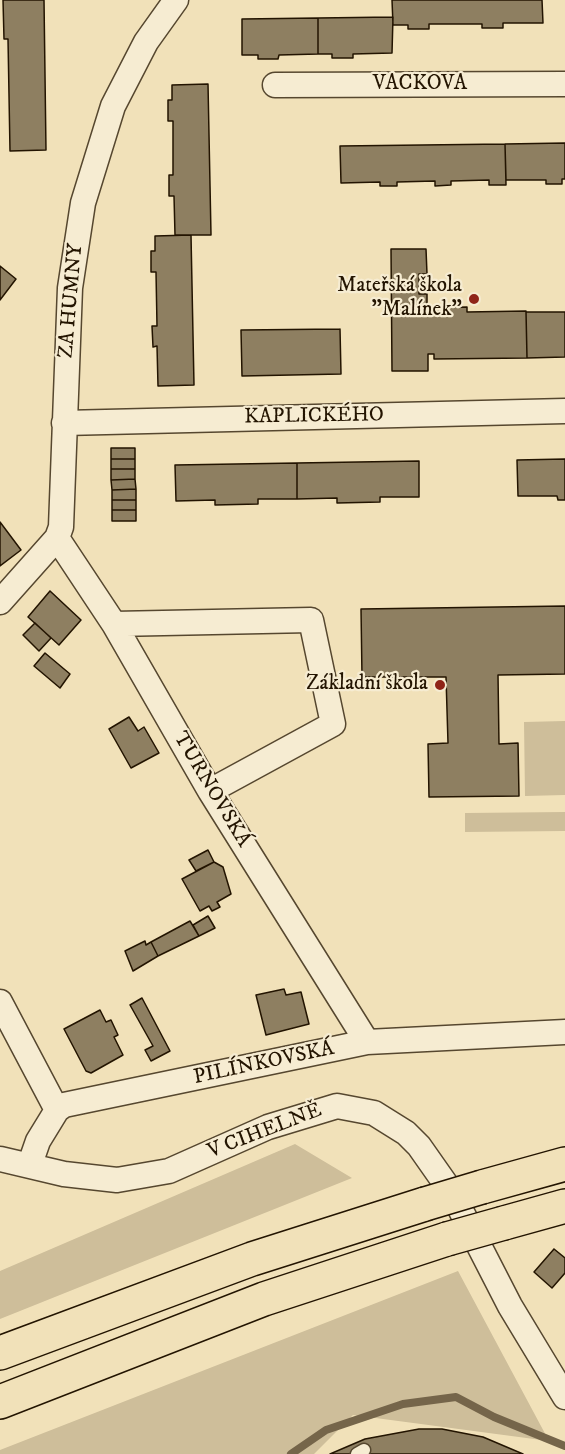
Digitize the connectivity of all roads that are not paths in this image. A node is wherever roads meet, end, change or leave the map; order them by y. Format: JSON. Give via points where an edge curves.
{"nodes":[{"id":1,"x":176,"y":0,"type":"edge"},
{"id":2,"x":565,"y":84,"type":"edge"},
{"id":3,"x":275,"y":85,"type":"dead end"},
{"id":4,"x":565,"y":411,"type":"edge"},
{"id":5,"x":64,"y":423,"type":"junction"},
{"id":6,"x":57,"y":538,"type":"junction"},
{"id":7,"x":0,"y":602,"type":"edge"},
{"id":8,"x":114,"y":624,"type":"junction"},
{"id":9,"x":210,"y":791,"type":"junction"},
{"id":10,"x":0,"y":1002,"type":"edge"},
{"id":11,"x":565,"y":1032,"type":"edge"},
{"id":12,"x":367,"y":1042,"type":"junction"},
{"id":13,"x":57,"y":1110,"type":"junction"},
{"id":14,"x":0,"y":1159,"type":"edge"},
{"id":15,"x":30,"y":1164,"type":"junction"},
{"id":16,"x":565,"y":1164,"type":"edge"},
{"id":17,"x":565,"y":1206,"type":"edge"},
{"id":18,"x":0,"y":1353,"type":"edge"},
{"id":19,"x":565,"y":1397,"type":"edge"},
{"id":20,"x":0,"y":1402,"type":"edge"}],
"edges":[{"from":1,"to":5,"type":"street","name":"ZA HUMNY","via":[[146,42],[113,106],[83,203],[70,288]]},
{"from":2,"to":3,"type":"street","name":"VACKOVA"},
{"from":4,"to":5,"type":"street","name":"KAPLICKÉHO"},
{"from":5,"to":6,"type":"street","name":"ZA HUMNY","via":[[62,527]]},
{"from":6,"to":7,"type":"street"},
{"from":6,"to":8,"type":"street","name":"TURNOVSKÁ"},
{"from":8,"to":9,"type":"street","name":"TURNOVSKÁ"},
{"from":8,"to":9,"type":"street","via":[[311,620],[333,724]]},
{"from":9,"to":12,"type":"street","name":"TURNOVSKÁ"},
{"from":10,"to":13,"type":"street"},
{"from":11,"to":12,"type":"street","name":"PILÍNKOVSKÁ"},
{"from":12,"to":13,"type":"street","name":"PILÍNKOVSKÁ","via":[[64,1105]]},
{"from":13,"to":15,"type":"street","via":[[38,1141]]},
{"from":14,"to":15,"type":"street"},
{"from":15,"to":19,"type":"street","name":"V CIHELNĚ","via":[[64,1174],[117,1180],[169,1171],[268,1126],[337,1106],[374,1113],[420,1146],[452,1193],[510,1306]]},
{"from":16,"to":18,"type":"highway","bridge":true,"via":[[252,1258]]},
{"from":17,"to":20,"type":"highway","bridge":true,"via":[[447,1239],[264,1299]]}]}
